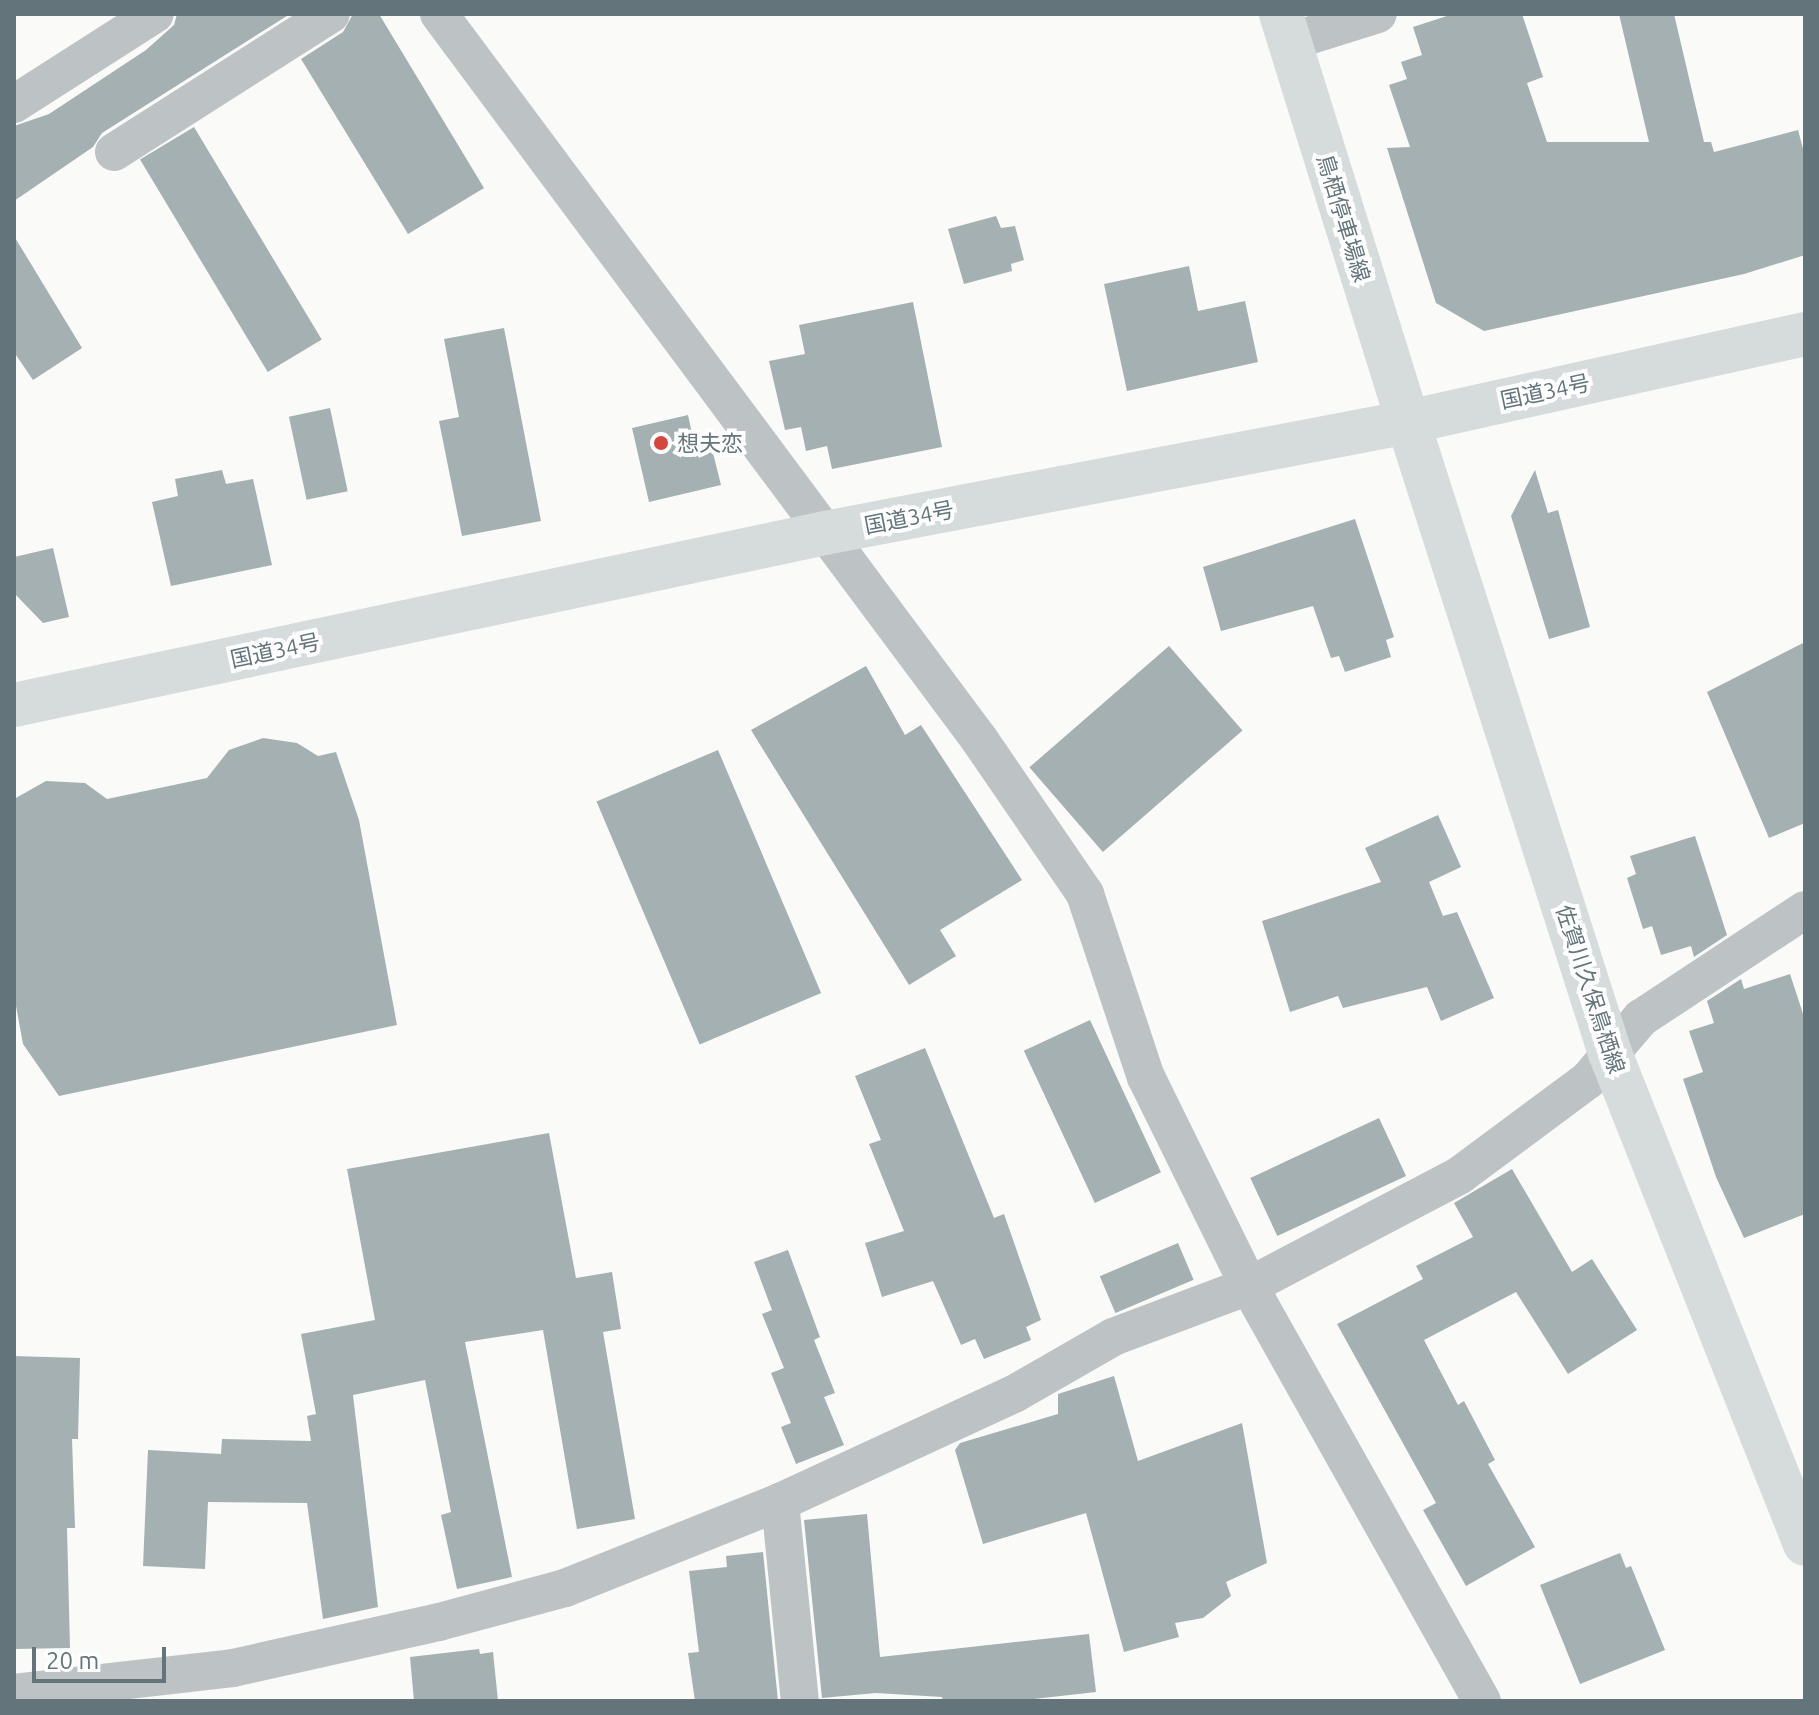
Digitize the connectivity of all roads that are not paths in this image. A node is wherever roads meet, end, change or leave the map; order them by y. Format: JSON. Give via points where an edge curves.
{"nodes":[{"id":1,"x":155,"y":14,"type":"edge"},
{"id":2,"x":331,"y":14,"type":"edge"},
{"id":3,"x":439,"y":14,"type":"edge"},
{"id":4,"x":1378,"y":14,"type":"edge"},
{"id":5,"x":1285,"y":28,"type":"edge"},
{"id":6,"x":14,"y":104,"type":"edge"},
{"id":7,"x":114,"y":152,"type":"dead end"},
{"id":8,"x":1805,"y":334,"type":"edge"},
{"id":9,"x":1408,"y":422,"type":"junction"},
{"id":10,"x":825,"y":533,"type":"junction"},
{"id":11,"x":14,"y":705,"type":"edge"},
{"id":12,"x":1805,"y":910,"type":"edge"},
{"id":13,"x":1610,"y":1053,"type":"junction"},
{"id":14,"x":1249,"y":1286,"type":"junction"},
{"id":15,"x":780,"y":1502,"type":"junction"},
{"id":16,"x":1805,"y":1544,"type":"edge"},
{"id":17,"x":14,"y":1693,"type":"edge"},
{"id":18,"x":800,"y":1701,"type":"edge"},
{"id":19,"x":1482,"y":1701,"type":"edge"}],
"edges":[{"from":1,"to":6,"type":"street"},
{"from":2,"to":7,"type":"street"},
{"from":3,"to":10,"type":"street"},
{"from":4,"to":5,"type":"street"},
{"from":5,"to":9,"type":"main road","name":"鳥栖停車場線"},
{"from":8,"to":9,"type":"main road","name":"国道34号"},
{"from":9,"to":10,"type":"main road","name":"国道34号"},
{"from":9,"to":13,"type":"main road","name":"佐賀川久保鳥栖線"},
{"from":10,"to":11,"type":"main road","name":"国道34号"},
{"from":10,"to":14,"type":"street","via":[[979,739],[1085,894],[1146,1077]]},
{"from":12,"to":13,"type":"street","via":[[1641,1018]]},
{"from":13,"to":14,"type":"street","via":[[1588,1080],[1460,1175]]},
{"from":13,"to":16,"type":"main road","name":"佐賀川久保鳥栖線"},
{"from":14,"to":15,"type":"street","via":[[1113,1337],[1014,1394]]},
{"from":14,"to":19,"type":"street"},
{"from":15,"to":17,"type":"street","via":[[565,1588],[439,1622],[233,1668]]},
{"from":15,"to":18,"type":"street"}]}
